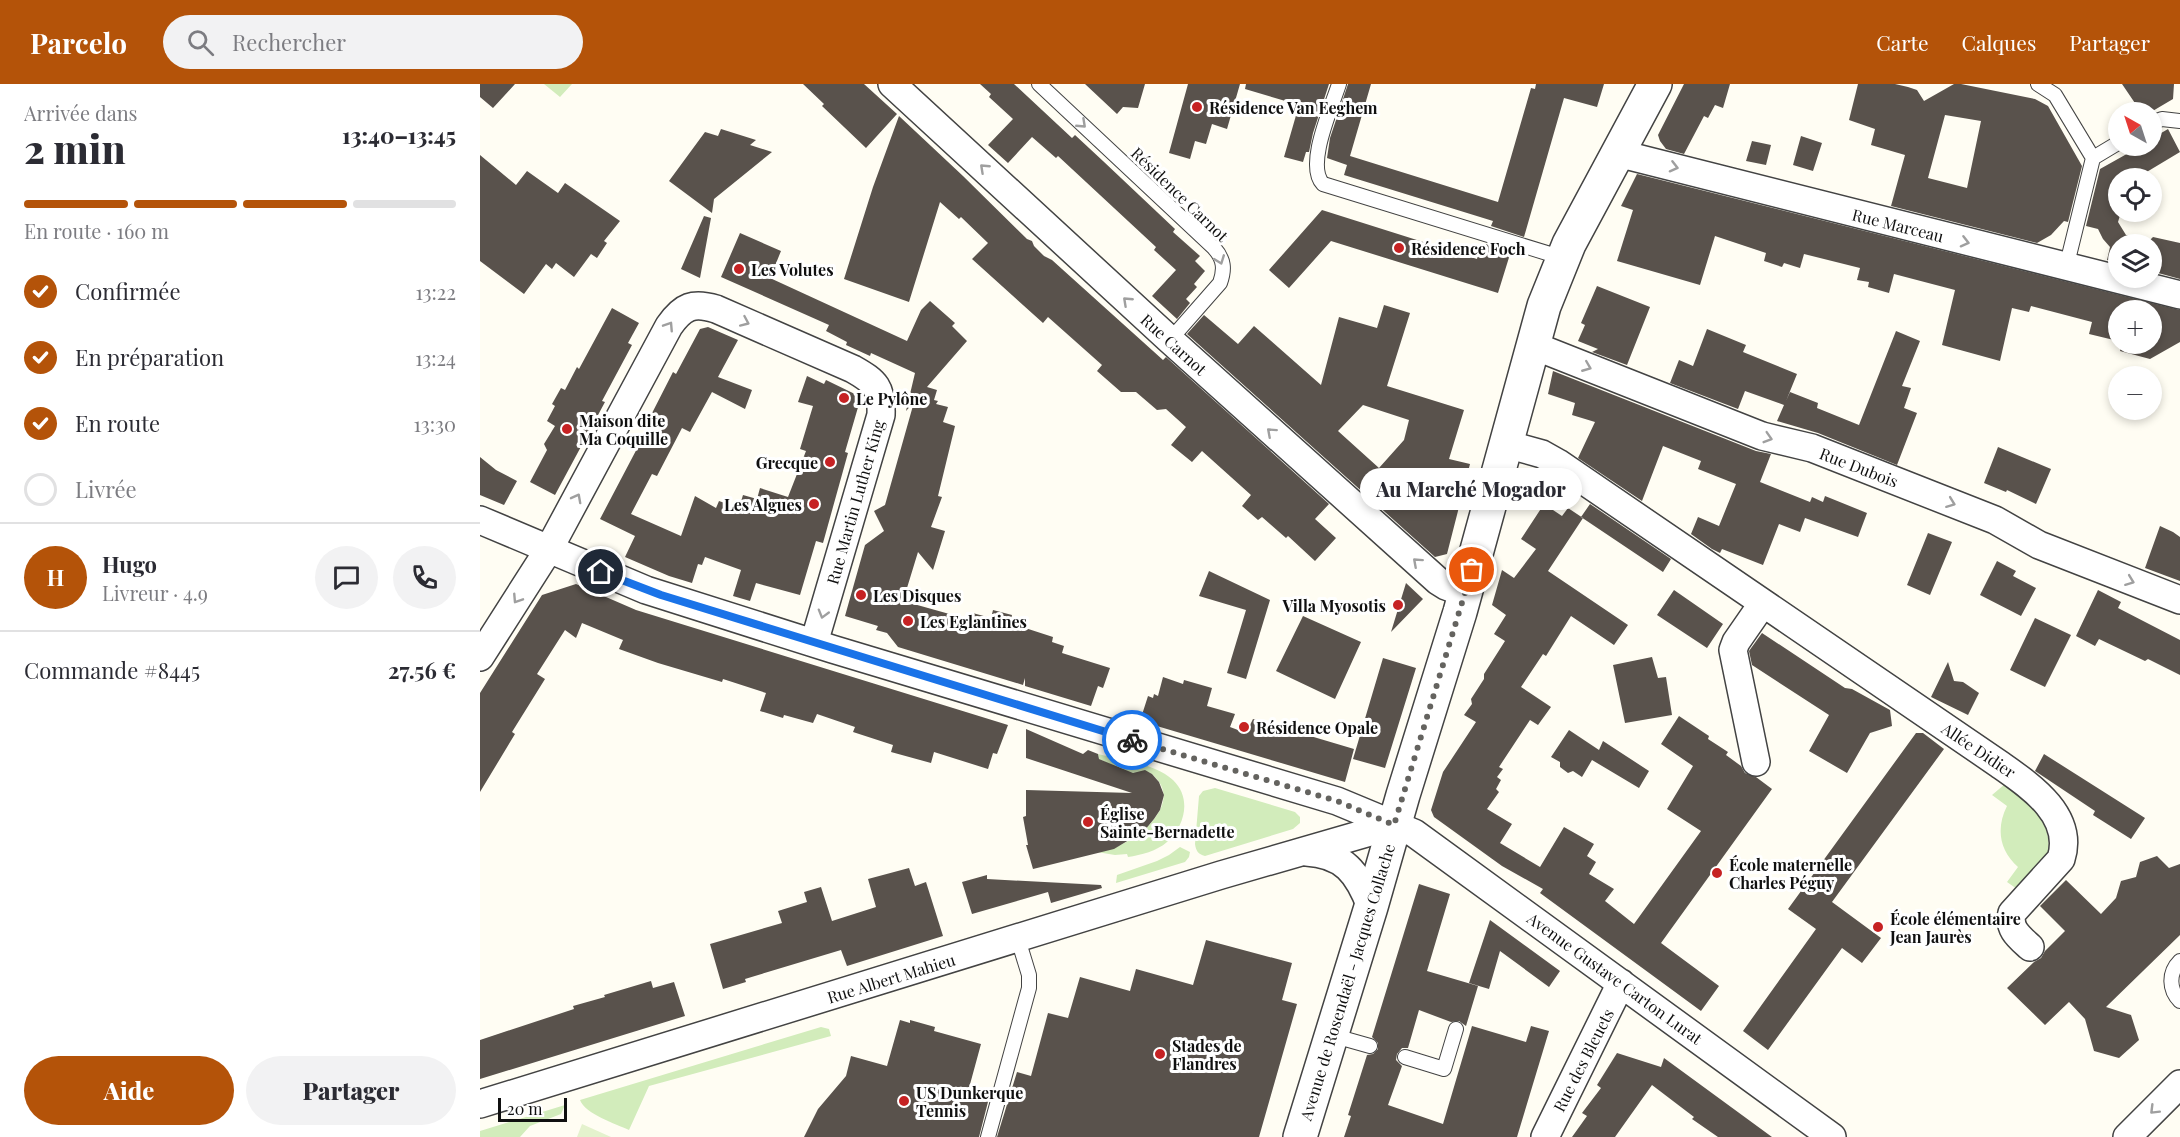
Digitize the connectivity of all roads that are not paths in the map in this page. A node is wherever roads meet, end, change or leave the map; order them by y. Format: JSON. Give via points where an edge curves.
{"nodes":[{"id":1,"x":892,"y":84,"type":"edge"},
{"id":2,"x":1039,"y":84,"type":"edge"},
{"id":3,"x":1339,"y":84,"type":"edge"},
{"id":4,"x":1653,"y":84,"type":"edge"},
{"id":5,"x":2038,"y":84,"type":"edge"},
{"id":6,"x":2162,"y":119,"type":"edge"},
{"id":7,"x":2180,"y":121,"type":"edge"},
{"id":8,"x":2108,"y":149,"type":"edge"},
{"id":9,"x":1617,"y":153,"type":"junction"},
{"id":10,"x":2093,"y":158,"type":"junction"},
{"id":11,"x":1563,"y":258,"type":"junction"},
{"id":12,"x":2066,"y":268,"type":"junction"},
{"id":13,"x":2180,"y":296,"type":"edge"},
{"id":14,"x":1170,"y":340,"type":"junction"},
{"id":15,"x":1532,"y":345,"type":"junction"},
{"id":16,"x":1506,"y":444,"type":"junction"},
{"id":17,"x":480,"y":520,"type":"edge"},
{"id":18,"x":549,"y":549,"type":"junction"},
{"id":19,"x":1465,"y":593,"type":"junction"},
{"id":20,"x":2180,"y":600,"type":"edge"},
{"id":21,"x":1763,"y":603,"type":"junction"},
{"id":22,"x":814,"y":643,"type":"junction"},
{"id":23,"x":480,"y":657,"type":"edge"},
{"id":24,"x":1756,"y":762,"type":"dead end"},
{"id":25,"x":1394,"y":825,"type":"junction"},
{"id":26,"x":1301,"y":852,"type":"junction"},
{"id":27,"x":1371,"y":907,"type":"junction"},
{"id":28,"x":1018,"y":939,"type":"junction"},
{"id":29,"x":2030,"y":947,"type":"dead end"},
{"id":30,"x":2180,"y":962,"type":"edge"},
{"id":31,"x":1621,"y":984,"type":"junction"},
{"id":32,"x":2180,"y":1001,"type":"edge"},
{"id":33,"x":1456,"y":1029,"type":"dead end"},
{"id":34,"x":1331,"y":1035,"type":"junction"},
{"id":35,"x":1370,"y":1046,"type":"dead end"},
{"id":36,"x":1405,"y":1057,"type":"dead end"},
{"id":37,"x":2180,"y":1084,"type":"edge"},
{"id":38,"x":480,"y":1104,"type":"edge"},
{"id":39,"x":988,"y":1137,"type":"edge"},
{"id":40,"x":1300,"y":1137,"type":"edge"},
{"id":41,"x":1545,"y":1137,"type":"edge"},
{"id":42,"x":1832,"y":1137,"type":"edge"},
{"id":43,"x":2127,"y":1137,"type":"edge"}],
"edges":[{"from":14,"to":1,"type":"street","name":"Rue Carnot","one_way":true},
{"from":2,"to":14,"type":"lane","name":"Résidence Carnot","one_way":true,"via":[[1214,248],[1222,260],[1220,283]]},
{"from":3,"to":11,"type":"lane","via":[[1316,158],[1317,174],[1323,184]]},
{"from":4,"to":9,"type":"street","name":"Avenue de Rosendaël - Jacques Collache"},
{"from":5,"to":10,"type":"lane","via":[[2055,95]]},
{"from":6,"to":7,"type":"lane"},
{"from":8,"to":10,"type":"lane"},
{"from":9,"to":11,"type":"street","name":"Avenue de Rosendaël - Jacques Collache"},
{"from":9,"to":12,"type":"street","name":"Rue Marceau","one_way":true},
{"from":10,"to":12,"type":"lane"},
{"from":11,"to":15,"type":"street","name":"Avenue de Rosendaël - Jacques Collache"},
{"from":12,"to":13,"type":"street","name":"Rue Marceau"},
{"from":19,"to":14,"type":"street","name":"Rue Carnot","one_way":true,"via":[[1438,581]]},
{"from":15,"to":16,"type":"street","name":"Avenue de Rosendaël - Jacques Collache"},
{"from":15,"to":20,"type":"street","name":"Rue Dubois","one_way":true,"via":[[1762,436],[1812,448],[2004,524],[2039,545]]},
{"from":16,"to":19,"type":"street","name":"Avenue de Rosendaël - Jacques Collache"},
{"from":16,"to":21,"type":"street","name":"Allée Didier","via":[[1558,463]]},
{"from":17,"to":18,"type":"street","name":"Avenue Gustave Carton Lurat"},
{"from":18,"to":22,"type":"street","name":"Avenue Gustave Carton Lurat","via":[[646,590]]},
{"from":18,"to":22,"type":"street","name":"Rue Martin Luther King","one_way":true,"via":[[669,326],[690,306],[716,309],[853,369],[871,381],[881,394],[881,415]]},
{"from":18,"to":23,"type":"street","one_way":true},
{"from":19,"to":25,"type":"street","name":"Avenue de Rosendaël - Jacques Collache"},
{"from":21,"to":24,"type":"street","via":[[1736,642],[1733,655]]},
{"from":21,"to":29,"type":"street","name":"Allée Didier","via":[[2023,780],[2048,804],[2061,830],[2063,851],[2056,865],[2010,919],[2015,933]]},
{"from":22,"to":25,"type":"street","name":"Avenue Gustave Carton Lurat","via":[[1337,801]]},
{"from":25,"to":26,"type":"street","name":"Rue Albert Mahieu"},
{"from":25,"to":27,"type":"street","name":"Avenue de Rosendaël - Jacques Collache"},
{"from":25,"to":31,"type":"street","name":"Avenue Gustave Carton Lurat","via":[[1425,840]]},
{"from":26,"to":27,"type":"street","name":"Rue Albert Mahieu","via":[[1330,855],[1345,864]]},
{"from":26,"to":28,"type":"street","name":"Rue Albert Mahieu"},
{"from":27,"to":34,"type":"street","name":"Avenue de Rosendaël - Jacques Collache"},
{"from":28,"to":38,"type":"street","name":"Rue Albert Mahieu"},
{"from":28,"to":39,"type":"lane","via":[[1029,988]]},
{"from":30,"to":32,"type":"lane","via":[[2171,982]]},
{"from":31,"to":41,"type":"street","name":"Rue des Bleuets"},
{"from":31,"to":42,"type":"street","name":"Avenue Gustave Carton Lurat"},
{"from":33,"to":36,"type":"lane","via":[[1444,1070]]},
{"from":34,"to":35,"type":"lane"},
{"from":34,"to":40,"type":"street","name":"Avenue de Rosendaël - Jacques Collache"},
{"from":37,"to":43,"type":"street","one_way":true}]}
